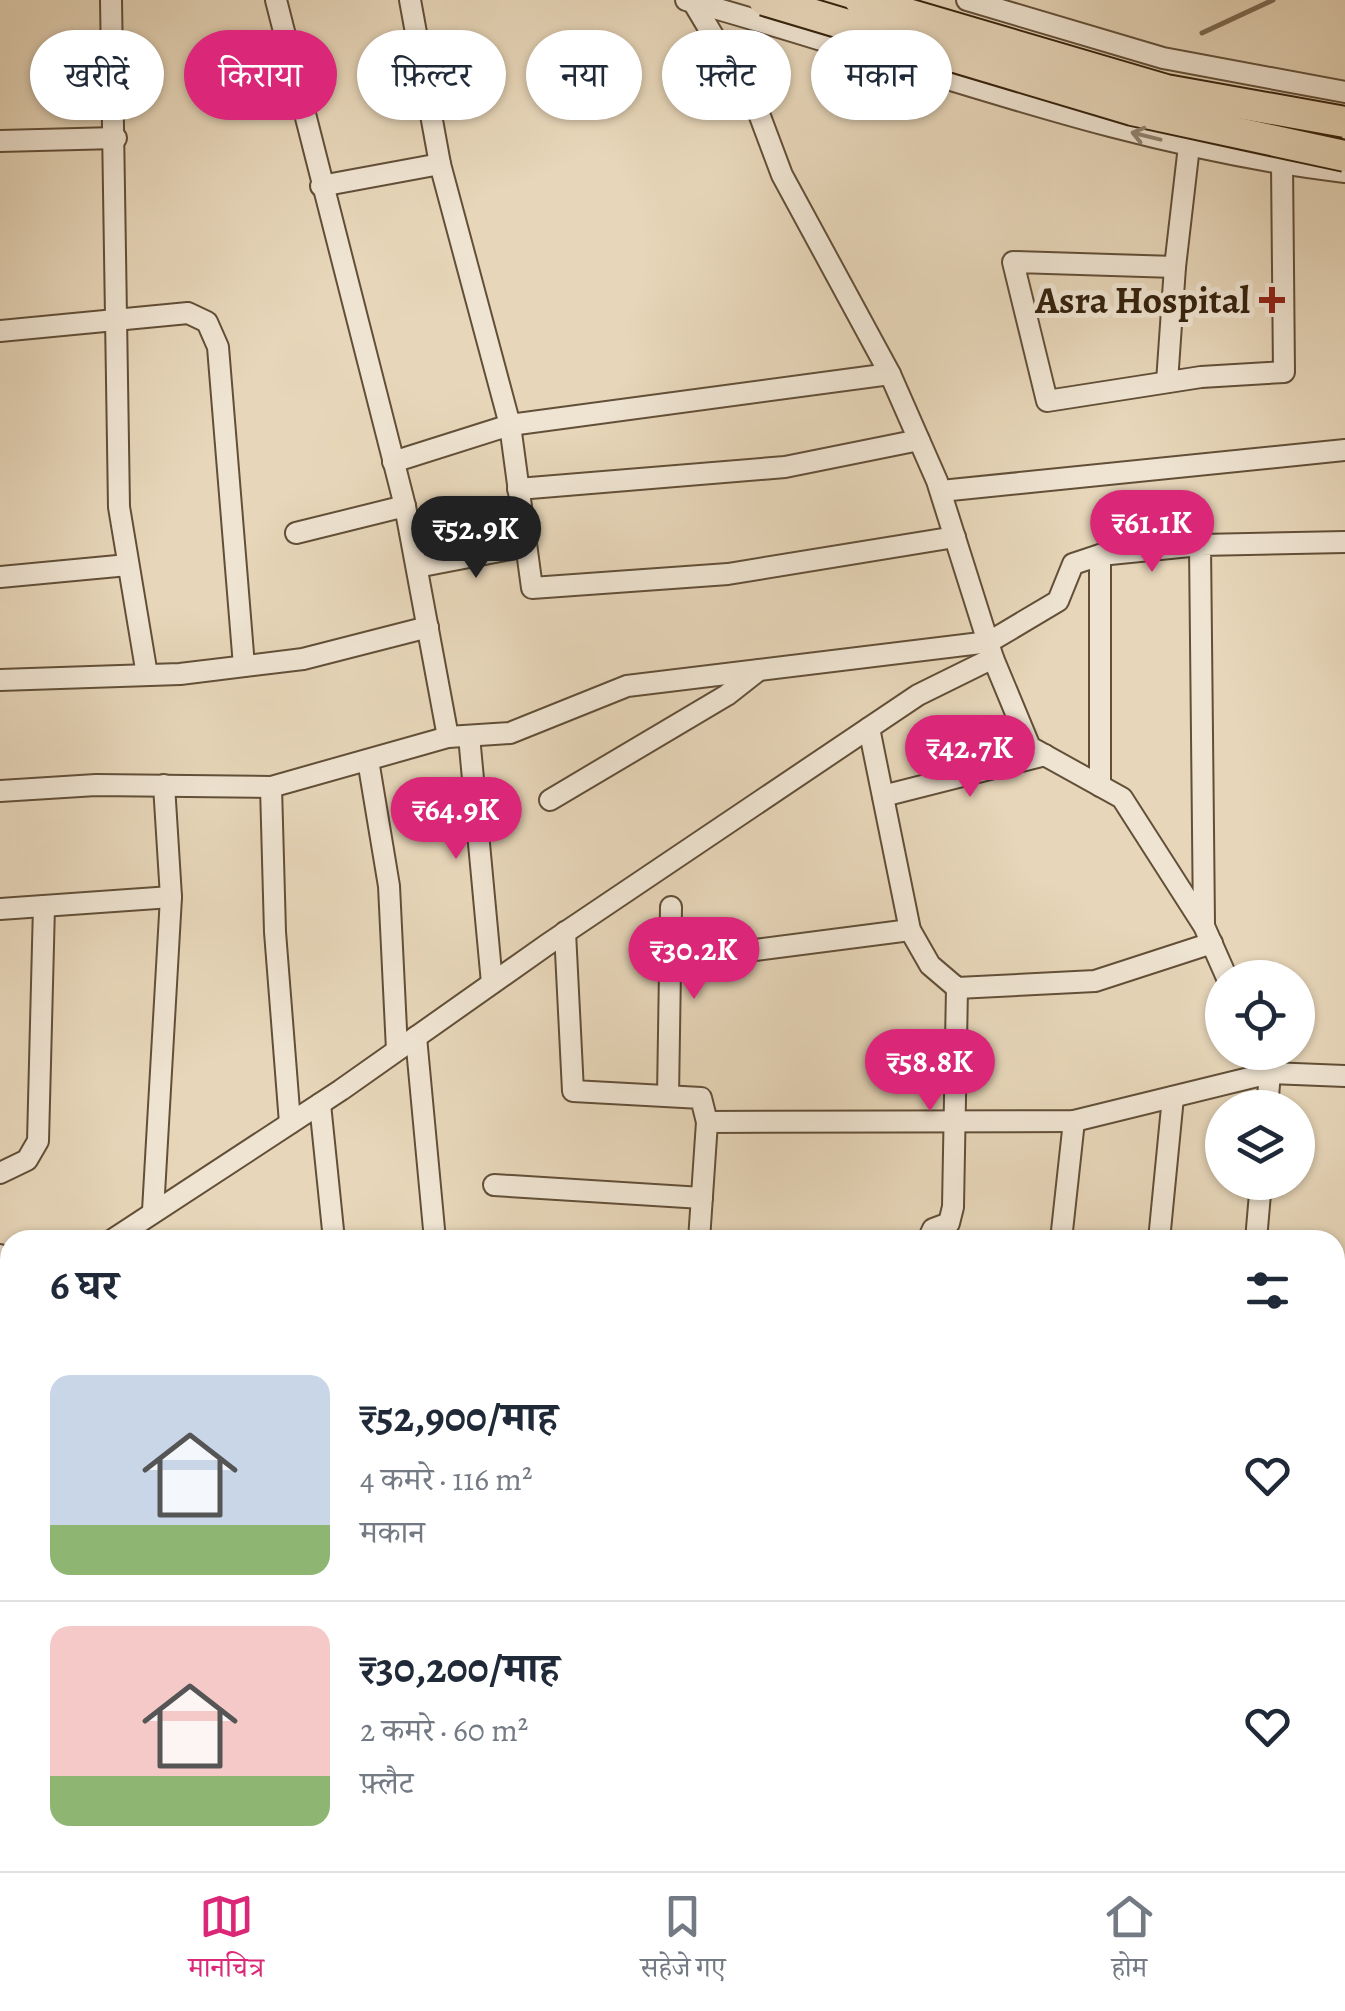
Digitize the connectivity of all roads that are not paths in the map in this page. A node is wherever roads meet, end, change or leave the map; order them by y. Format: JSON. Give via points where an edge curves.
{"nodes":[{"id":1,"x":111,"y":0,"type":"edge"},
{"id":2,"x":276,"y":0,"type":"edge"},
{"id":3,"x":410,"y":0,"type":"edge"},
{"id":4,"x":764,"y":0,"type":"edge"},
{"id":5,"x":860,"y":0,"type":"edge"},
{"id":6,"x":967,"y":0,"type":"edge"},
{"id":7,"x":689,"y":1,"type":"edge"},
{"id":8,"x":1005,"y":6,"type":"edge"},
{"id":9,"x":979,"y":86,"type":"junction"},
{"id":10,"x":1345,"y":92,"type":"edge"},
{"id":11,"x":1345,"y":122,"type":"edge"},
{"id":12,"x":116,"y":138,"type":"junction"},
{"id":13,"x":0,"y":141,"type":"edge"},
{"id":14,"x":1188,"y":146,"type":"junction"},
{"id":15,"x":1345,"y":156,"type":"edge"},
{"id":16,"x":440,"y":164,"type":"junction"},
{"id":17,"x":1282,"y":164,"type":"junction"},
{"id":18,"x":1345,"y":172,"type":"edge"},
{"id":19,"x":321,"y":186,"type":"junction"},
{"id":20,"x":1176,"y":267,"type":"junction"},
{"id":21,"x":116,"y":322,"type":"junction"},
{"id":22,"x":0,"y":330,"type":"edge"},
{"id":23,"x":890,"y":374,"type":"junction"},
{"id":24,"x":1167,"y":382,"type":"junction"},
{"id":25,"x":510,"y":424,"type":"junction"},
{"id":26,"x":919,"y":440,"type":"junction"},
{"id":27,"x":1345,"y":450,"type":"edge"},
{"id":28,"x":394,"y":462,"type":"junction"},
{"id":29,"x":518,"y":490,"type":"junction"},
{"id":30,"x":941,"y":491,"type":"junction"},
{"id":31,"x":405,"y":506,"type":"junction"},
{"id":32,"x":296,"y":533,"type":"dead end"},
{"id":33,"x":955,"y":537,"type":"junction"},
{"id":34,"x":1345,"y":542,"type":"edge"},
{"id":35,"x":1200,"y":545,"type":"junction"},
{"id":36,"x":526,"y":546,"type":"junction"},
{"id":37,"x":1100,"y":554,"type":"junction"},
{"id":38,"x":128,"y":566,"type":"junction"},
{"id":39,"x":416,"y":567,"type":"junction"},
{"id":40,"x":0,"y":576,"type":"edge"},
{"id":41,"x":428,"y":626,"type":"junction"},
{"id":42,"x":991,"y":650,"type":"junction"},
{"id":43,"x":244,"y":666,"type":"junction"},
{"id":44,"x":761,"y":669,"type":"junction"},
{"id":45,"x":147,"y":675,"type":"junction"},
{"id":46,"x":0,"y":680,"type":"edge"},
{"id":47,"x":869,"y":728,"type":"junction"},
{"id":48,"x":459,"y":737,"type":"junction"},
{"id":49,"x":1044,"y":755,"type":"junction"},
{"id":50,"x":368,"y":760,"type":"junction"},
{"id":51,"x":164,"y":786,"type":"junction"},
{"id":52,"x":1100,"y":786,"type":"junction"},
{"id":53,"x":271,"y":787,"type":"junction"},
{"id":54,"x":0,"y":790,"type":"edge"},
{"id":55,"x":883,"y":796,"type":"junction"},
{"id":56,"x":550,"y":800,"type":"dead end"},
{"id":57,"x":170,"y":897,"type":"junction"},
{"id":58,"x":44,"y":906,"type":"junction"},
{"id":59,"x":670,"y":907,"type":"dead end"},
{"id":60,"x":0,"y":909,"type":"edge"},
{"id":61,"x":910,"y":930,"type":"junction"},
{"id":62,"x":565,"y":932,"type":"junction"},
{"id":63,"x":1208,"y":934,"type":"junction"},
{"id":64,"x":1220,"y":960,"type":"edge"},
{"id":65,"x":670,"y":961,"type":"junction"},
{"id":66,"x":492,"y":983,"type":"junction"},
{"id":67,"x":957,"y":988,"type":"junction"},
{"id":68,"x":416,"y":1037,"type":"junction"},
{"id":69,"x":397,"y":1050,"type":"junction"},
{"id":70,"x":1269,"y":1070,"type":"edge"},
{"id":71,"x":1270,"y":1073,"type":"junction"},
{"id":72,"x":1345,"y":1076,"type":"edge"},
{"id":73,"x":1269,"y":1090,"type":"edge"},
{"id":74,"x":668,"y":1096,"type":"junction"},
{"id":75,"x":1173,"y":1097,"type":"junction"},
{"id":76,"x":320,"y":1104,"type":"junction"},
{"id":77,"x":954,"y":1121,"type":"junction"},
{"id":78,"x":707,"y":1122,"type":"junction"},
{"id":79,"x":1074,"y":1122,"type":"junction"},
{"id":80,"x":290,"y":1123,"type":"junction"},
{"id":81,"x":0,"y":1173,"type":"edge"},
{"id":82,"x":494,"y":1185,"type":"dead end"},
{"id":83,"x":702,"y":1198,"type":"junction"},
{"id":84,"x":1259,"y":1200,"type":"edge"},
{"id":85,"x":152,"y":1211,"type":"junction"},
{"id":86,"x":132,"y":1230,"type":"edge"},
{"id":87,"x":333,"y":1230,"type":"edge"},
{"id":88,"x":435,"y":1230,"type":"edge"},
{"id":89,"x":700,"y":1230,"type":"edge"},
{"id":90,"x":933,"y":1230,"type":"edge"},
{"id":91,"x":1063,"y":1230,"type":"edge"},
{"id":92,"x":1160,"y":1230,"type":"edge"},
{"id":93,"x":1257,"y":1230,"type":"edge"}],
"edges":[{"from":1,"to":12,"type":"street"},
{"from":2,"to":19,"type":"street"},
{"from":3,"to":16,"type":"street"},
{"from":4,"to":15,"type":"highway","bridge":true,"via":[[1132,110]]},
{"from":5,"to":11,"type":"highway","bridge":true,"via":[[1166,90]]},
{"from":6,"to":8,"type":"street"},
{"from":7,"to":9,"type":"street"},
{"from":7,"to":23,"type":"street","via":[[758,111],[782,175]]},
{"from":8,"to":9,"type":"street"},
{"from":8,"to":10,"type":"street","via":[[1163,58]]},
{"from":14,"to":9,"type":"street","one_way":true},
{"from":12,"to":13,"type":"street"},
{"from":12,"to":21,"type":"street"},
{"from":14,"to":17,"type":"street"},
{"from":14,"to":20,"type":"street"},
{"from":16,"to":19,"type":"street"},
{"from":16,"to":25,"type":"street"},
{"from":17,"to":18,"type":"street"},
{"from":17,"to":24,"type":"street","via":[[1284,372]]},
{"from":19,"to":28,"type":"street"},
{"from":20,"to":24,"type":"street"},
{"from":20,"to":24,"type":"street","via":[[1013,262],[1046,401]]},
{"from":21,"to":22,"type":"street"},
{"from":21,"to":38,"type":"street","via":[[118,507]]},
{"from":21,"to":43,"type":"street","via":[[188,313],[207,322],[218,348]]},
{"from":23,"to":25,"type":"street"},
{"from":23,"to":26,"type":"street"},
{"from":25,"to":28,"type":"street"},
{"from":25,"to":29,"type":"street"},
{"from":26,"to":29,"type":"street","via":[[786,467]]},
{"from":26,"to":30,"type":"street"},
{"from":27,"to":30,"type":"street"},
{"from":28,"to":31,"type":"street"},
{"from":29,"to":36,"type":"street"},
{"from":30,"to":33,"type":"street"},
{"from":31,"to":32,"type":"street"},
{"from":31,"to":39,"type":"street"},
{"from":33,"to":36,"type":"street","via":[[728,574],[532,588]]},
{"from":33,"to":42,"type":"street"},
{"from":34,"to":35,"type":"street"},
{"from":35,"to":37,"type":"street"},
{"from":35,"to":63,"type":"street"},
{"from":36,"to":39,"type":"street"},
{"from":37,"to":42,"type":"street","via":[[1073,564],[1058,601]]},
{"from":37,"to":52,"type":"street"},
{"from":38,"to":40,"type":"street"},
{"from":38,"to":45,"type":"street"},
{"from":39,"to":41,"type":"street"},
{"from":41,"to":43,"type":"street","via":[[303,660]]},
{"from":41,"to":48,"type":"street"},
{"from":42,"to":44,"type":"street"},
{"from":42,"to":47,"type":"street"},
{"from":42,"to":49,"type":"street","via":[[1030,747]]},
{"from":43,"to":45,"type":"street"},
{"from":44,"to":48,"type":"street","via":[[628,686],[510,733]]},
{"from":44,"to":56,"type":"street","via":[[727,696]]},
{"from":45,"to":46,"type":"street"},
{"from":47,"to":55,"type":"street"},
{"from":47,"to":62,"type":"street"},
{"from":48,"to":50,"type":"street"},
{"from":48,"to":66,"type":"street"},
{"from":49,"to":52,"type":"street"},
{"from":49,"to":55,"type":"street"},
{"from":50,"to":53,"type":"street"},
{"from":50,"to":69,"type":"street","via":[[389,886]]},
{"from":51,"to":53,"type":"street"},
{"from":51,"to":54,"type":"street"},
{"from":51,"to":57,"type":"street"},
{"from":52,"to":63,"type":"street","via":[[1122,798]]},
{"from":53,"to":80,"type":"street"},
{"from":55,"to":61,"type":"street"},
{"from":57,"to":58,"type":"street"},
{"from":57,"to":85,"type":"street"},
{"from":58,"to":60,"type":"street"},
{"from":58,"to":81,"type":"street","via":[[38,1141],[27,1160]]},
{"from":59,"to":65,"type":"street"},
{"from":61,"to":65,"type":"street"},
{"from":61,"to":67,"type":"street","via":[[930,965]]},
{"from":62,"to":66,"type":"street"},
{"from":62,"to":74,"type":"street","via":[[573,1091]]},
{"from":63,"to":64,"type":"street"},
{"from":63,"to":67,"type":"street","via":[[1095,980]]},
{"from":65,"to":74,"type":"street"},
{"from":66,"to":68,"type":"street"},
{"from":67,"to":77,"type":"street"},
{"from":68,"to":69,"type":"street"},
{"from":68,"to":88,"type":"street"},
{"from":69,"to":76,"type":"street"},
{"from":70,"to":71,"type":"street"},
{"from":71,"to":72,"type":"street"},
{"from":71,"to":73,"type":"street"},
{"from":71,"to":75,"type":"street"},
{"from":74,"to":78,"type":"street","via":[[701,1098]]},
{"from":75,"to":79,"type":"street"},
{"from":75,"to":92,"type":"street"},
{"from":76,"to":80,"type":"street"},
{"from":76,"to":87,"type":"street"},
{"from":77,"to":78,"type":"street"},
{"from":77,"to":79,"type":"street"},
{"from":77,"to":90,"type":"street","via":[[949,1223]]},
{"from":78,"to":83,"type":"street"},
{"from":79,"to":91,"type":"street"},
{"from":80,"to":85,"type":"street"},
{"from":82,"to":83,"type":"street"},
{"from":83,"to":89,"type":"street"},
{"from":84,"to":93,"type":"street"},
{"from":85,"to":86,"type":"street"}]}
